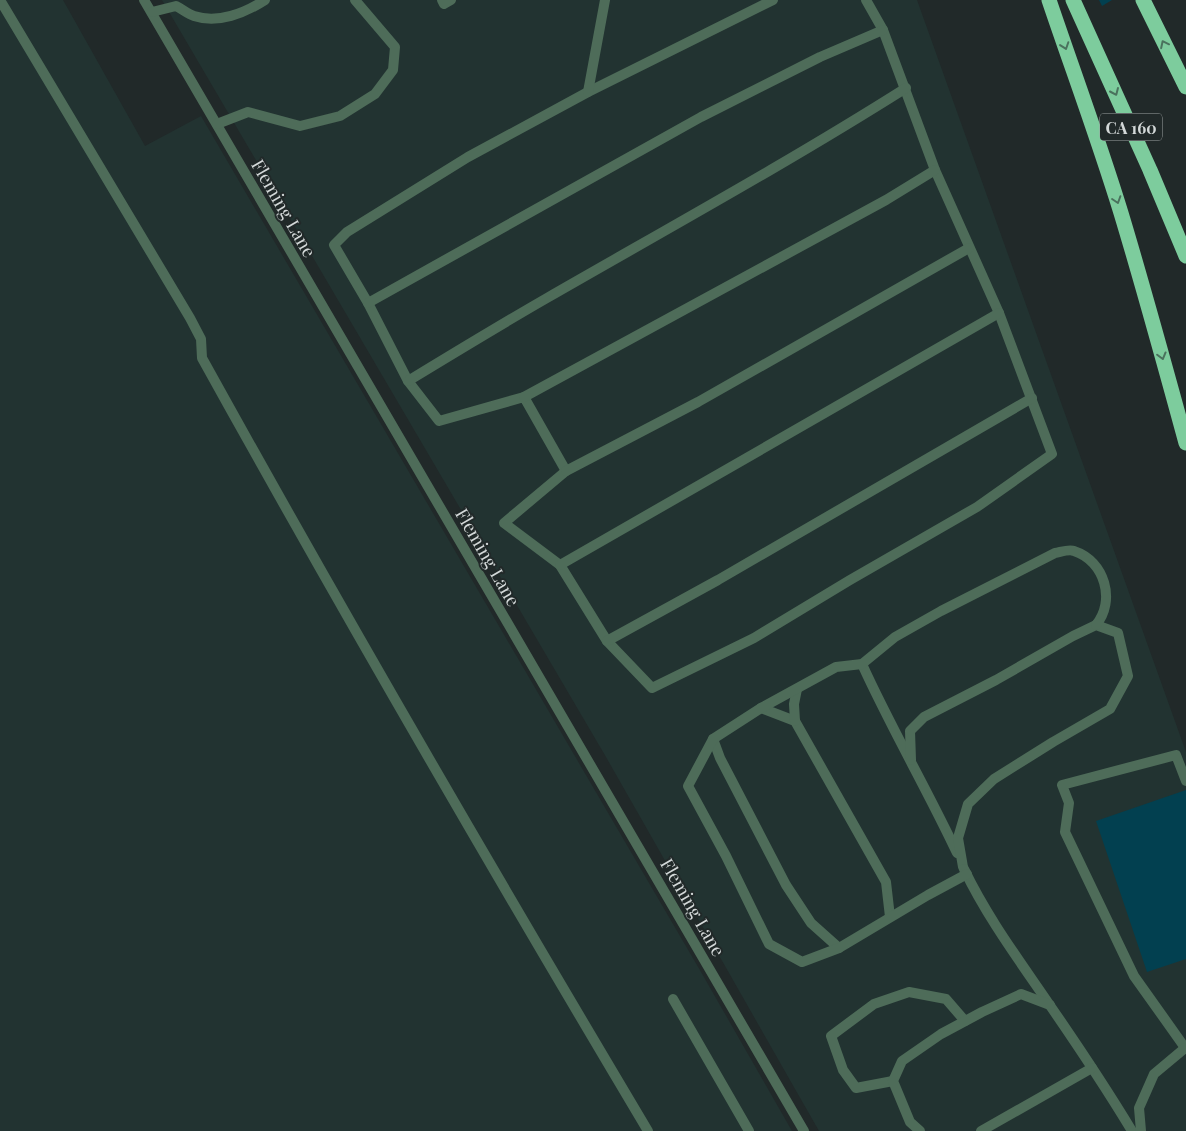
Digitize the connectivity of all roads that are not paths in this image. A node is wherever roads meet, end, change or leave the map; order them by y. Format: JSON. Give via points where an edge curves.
{"nodes":[{"id":1,"x":0,"y":0,"type":"edge"},
{"id":2,"x":144,"y":0,"type":"edge"},
{"id":3,"x":265,"y":0,"type":"edge"},
{"id":4,"x":355,"y":0,"type":"edge"},
{"id":5,"x":442,"y":0,"type":"edge"},
{"id":6,"x":451,"y":0,"type":"edge"},
{"id":7,"x":605,"y":0,"type":"edge"},
{"id":8,"x":774,"y":0,"type":"edge"},
{"id":9,"x":866,"y":0,"type":"edge"},
{"id":10,"x":1049,"y":0,"type":"edge"},
{"id":11,"x":1074,"y":0,"type":"edge"},
{"id":12,"x":1143,"y":0,"type":"edge"},
{"id":13,"x":152,"y":12,"type":"junction"},
{"id":14,"x":883,"y":30,"type":"junction"},
{"id":15,"x":1186,"y":87,"type":"edge"},
{"id":16,"x":906,"y":88,"type":"junction"},
{"id":17,"x":588,"y":92,"type":"junction"},
{"id":18,"x":217,"y":124,"type":"junction"},
{"id":19,"x":935,"y":170,"type":"junction"},
{"id":20,"x":969,"y":248,"type":"junction"},
{"id":21,"x":1186,"y":256,"type":"edge"},
{"id":22,"x":368,"y":303,"type":"junction"},
{"id":23,"x":999,"y":313,"type":"junction"},
{"id":24,"x":408,"y":381,"type":"junction"},
{"id":25,"x":524,"y":397,"type":"junction"},
{"id":26,"x":1032,"y":398,"type":"junction"},
{"id":27,"x":1186,"y":443,"type":"edge"},
{"id":28,"x":566,"y":471,"type":"junction"},
{"id":29,"x":560,"y":565,"type":"junction"},
{"id":30,"x":1096,"y":625,"type":"junction"},
{"id":31,"x":607,"y":641,"type":"junction"},
{"id":32,"x":862,"y":664,"type":"junction"},
{"id":33,"x":797,"y":689,"type":"junction"},
{"id":34,"x":761,"y":708,"type":"junction"},
{"id":35,"x":795,"y":721,"type":"junction"},
{"id":36,"x":713,"y":739,"type":"junction"},
{"id":37,"x":911,"y":760,"type":"junction"},
{"id":38,"x":1186,"y":780,"type":"edge"},
{"id":39,"x":965,"y":871,"type":"junction"},
{"id":40,"x":890,"y":917,"type":"junction"},
{"id":41,"x":840,"y":948,"type":"junction"},
{"id":42,"x":673,"y":999,"type":"dead end"},
{"id":43,"x":1050,"y":1005,"type":"junction"},
{"id":44,"x":965,"y":1021,"type":"junction"},
{"id":45,"x":1185,"y":1049,"type":"edge"},
{"id":46,"x":1092,"y":1068,"type":"junction"},
{"id":47,"x":893,"y":1081,"type":"junction"},
{"id":48,"x":648,"y":1131,"type":"edge"},
{"id":49,"x":749,"y":1131,"type":"edge"},
{"id":50,"x":804,"y":1131,"type":"edge"},
{"id":51,"x":920,"y":1131,"type":"edge"},
{"id":52,"x":981,"y":1131,"type":"edge"},
{"id":53,"x":1132,"y":1131,"type":"edge"},
{"id":54,"x":1141,"y":1131,"type":"edge"}],
"edges":[{"from":1,"to":48,"type":"lane","via":[[190,318],[201,339],[202,358],[300,534]]},
{"from":2,"to":13,"type":"lane","name":"Fleming Lane"},
{"from":3,"to":13,"type":"lane","via":[[238,15],[212,18],[193,16],[176,6]]},
{"from":4,"to":18,"type":"lane","via":[[395,47],[393,70],[375,94],[340,116],[300,126],[248,112]]},
{"from":5,"to":6,"type":"lane","via":[[444,4]]},
{"from":7,"to":17,"type":"lane"},
{"from":8,"to":17,"type":"lane"},
{"from":9,"to":14,"type":"lane"},
{"from":10,"to":27,"type":"highway","one_way":true,"via":[[1121,212]]},
{"from":11,"to":21,"type":"highway","number":"CA 160","one_way":true},
{"from":15,"to":12,"type":"highway","one_way":true},
{"from":13,"to":18,"type":"lane","name":"Fleming Lane"},
{"from":14,"to":16,"type":"lane"},
{"from":14,"to":22,"type":"lane","via":[[820,57],[701,117]]},
{"from":16,"to":19,"type":"lane"},
{"from":16,"to":24,"type":"lane"},
{"from":17,"to":22,"type":"lane","via":[[468,157],[347,232],[334,245]]},
{"from":18,"to":50,"type":"lane","name":"Fleming Lane"},
{"from":19,"to":20,"type":"lane"},
{"from":19,"to":25,"type":"lane"},
{"from":20,"to":23,"type":"lane"},
{"from":20,"to":28,"type":"lane","via":[[698,402]]},
{"from":22,"to":24,"type":"lane"},
{"from":23,"to":26,"type":"lane"},
{"from":23,"to":29,"type":"lane"},
{"from":24,"to":25,"type":"lane","via":[[439,421]]},
{"from":25,"to":28,"type":"lane"},
{"from":26,"to":31,"type":"lane"},
{"from":26,"to":31,"type":"lane","via":[[1052,454],[977,507],[754,638],[652,688]]},
{"from":28,"to":29,"type":"lane","via":[[504,523]]},
{"from":29,"to":31,"type":"lane"},
{"from":30,"to":32,"type":"lane","via":[[1102,618],[1106,594],[1103,577],[1091,560],[1073,550],[1055,554],[941,611],[896,636]]},
{"from":30,"to":37,"type":"lane","via":[[924,717],[910,731]]},
{"from":30,"to":39,"type":"lane","via":[[1118,633],[1128,676],[1110,709],[994,779],[968,804],[958,838]]},
{"from":32,"to":33,"type":"lane","via":[[836,668]]},
{"from":32,"to":37,"type":"lane"},
{"from":33,"to":34,"type":"lane"},
{"from":33,"to":35,"type":"lane"},
{"from":34,"to":35,"type":"lane"},
{"from":34,"to":36,"type":"lane"},
{"from":35,"to":40,"type":"lane","via":[[886,882]]},
{"from":36,"to":41,"type":"lane","via":[[786,884],[811,923]]},
{"from":36,"to":41,"type":"lane","via":[[688,786],[769,944],[802,962]]},
{"from":37,"to":39,"type":"lane"},
{"from":38,"to":45,"type":"lane","via":[[1176,754],[1062,785],[1069,803],[1065,832],[1134,976]]},
{"from":39,"to":40,"type":"lane"},
{"from":39,"to":43,"type":"lane","via":[[1008,945]]},
{"from":40,"to":41,"type":"lane"},
{"from":42,"to":49,"type":"lane"},
{"from":43,"to":44,"type":"lane","via":[[1021,994]]},
{"from":43,"to":46,"type":"lane"},
{"from":44,"to":47,"type":"lane","via":[[902,1061]]},
{"from":44,"to":47,"type":"lane","via":[[946,999],[909,992],[874,1004],[831,1036],[844,1070],[856,1088]]},
{"from":45,"to":54,"type":"lane","via":[[1154,1074],[1139,1108]]},
{"from":46,"to":52,"type":"lane"},
{"from":46,"to":53,"type":"lane"},
{"from":47,"to":51,"type":"lane","via":[[910,1122]]}]}
